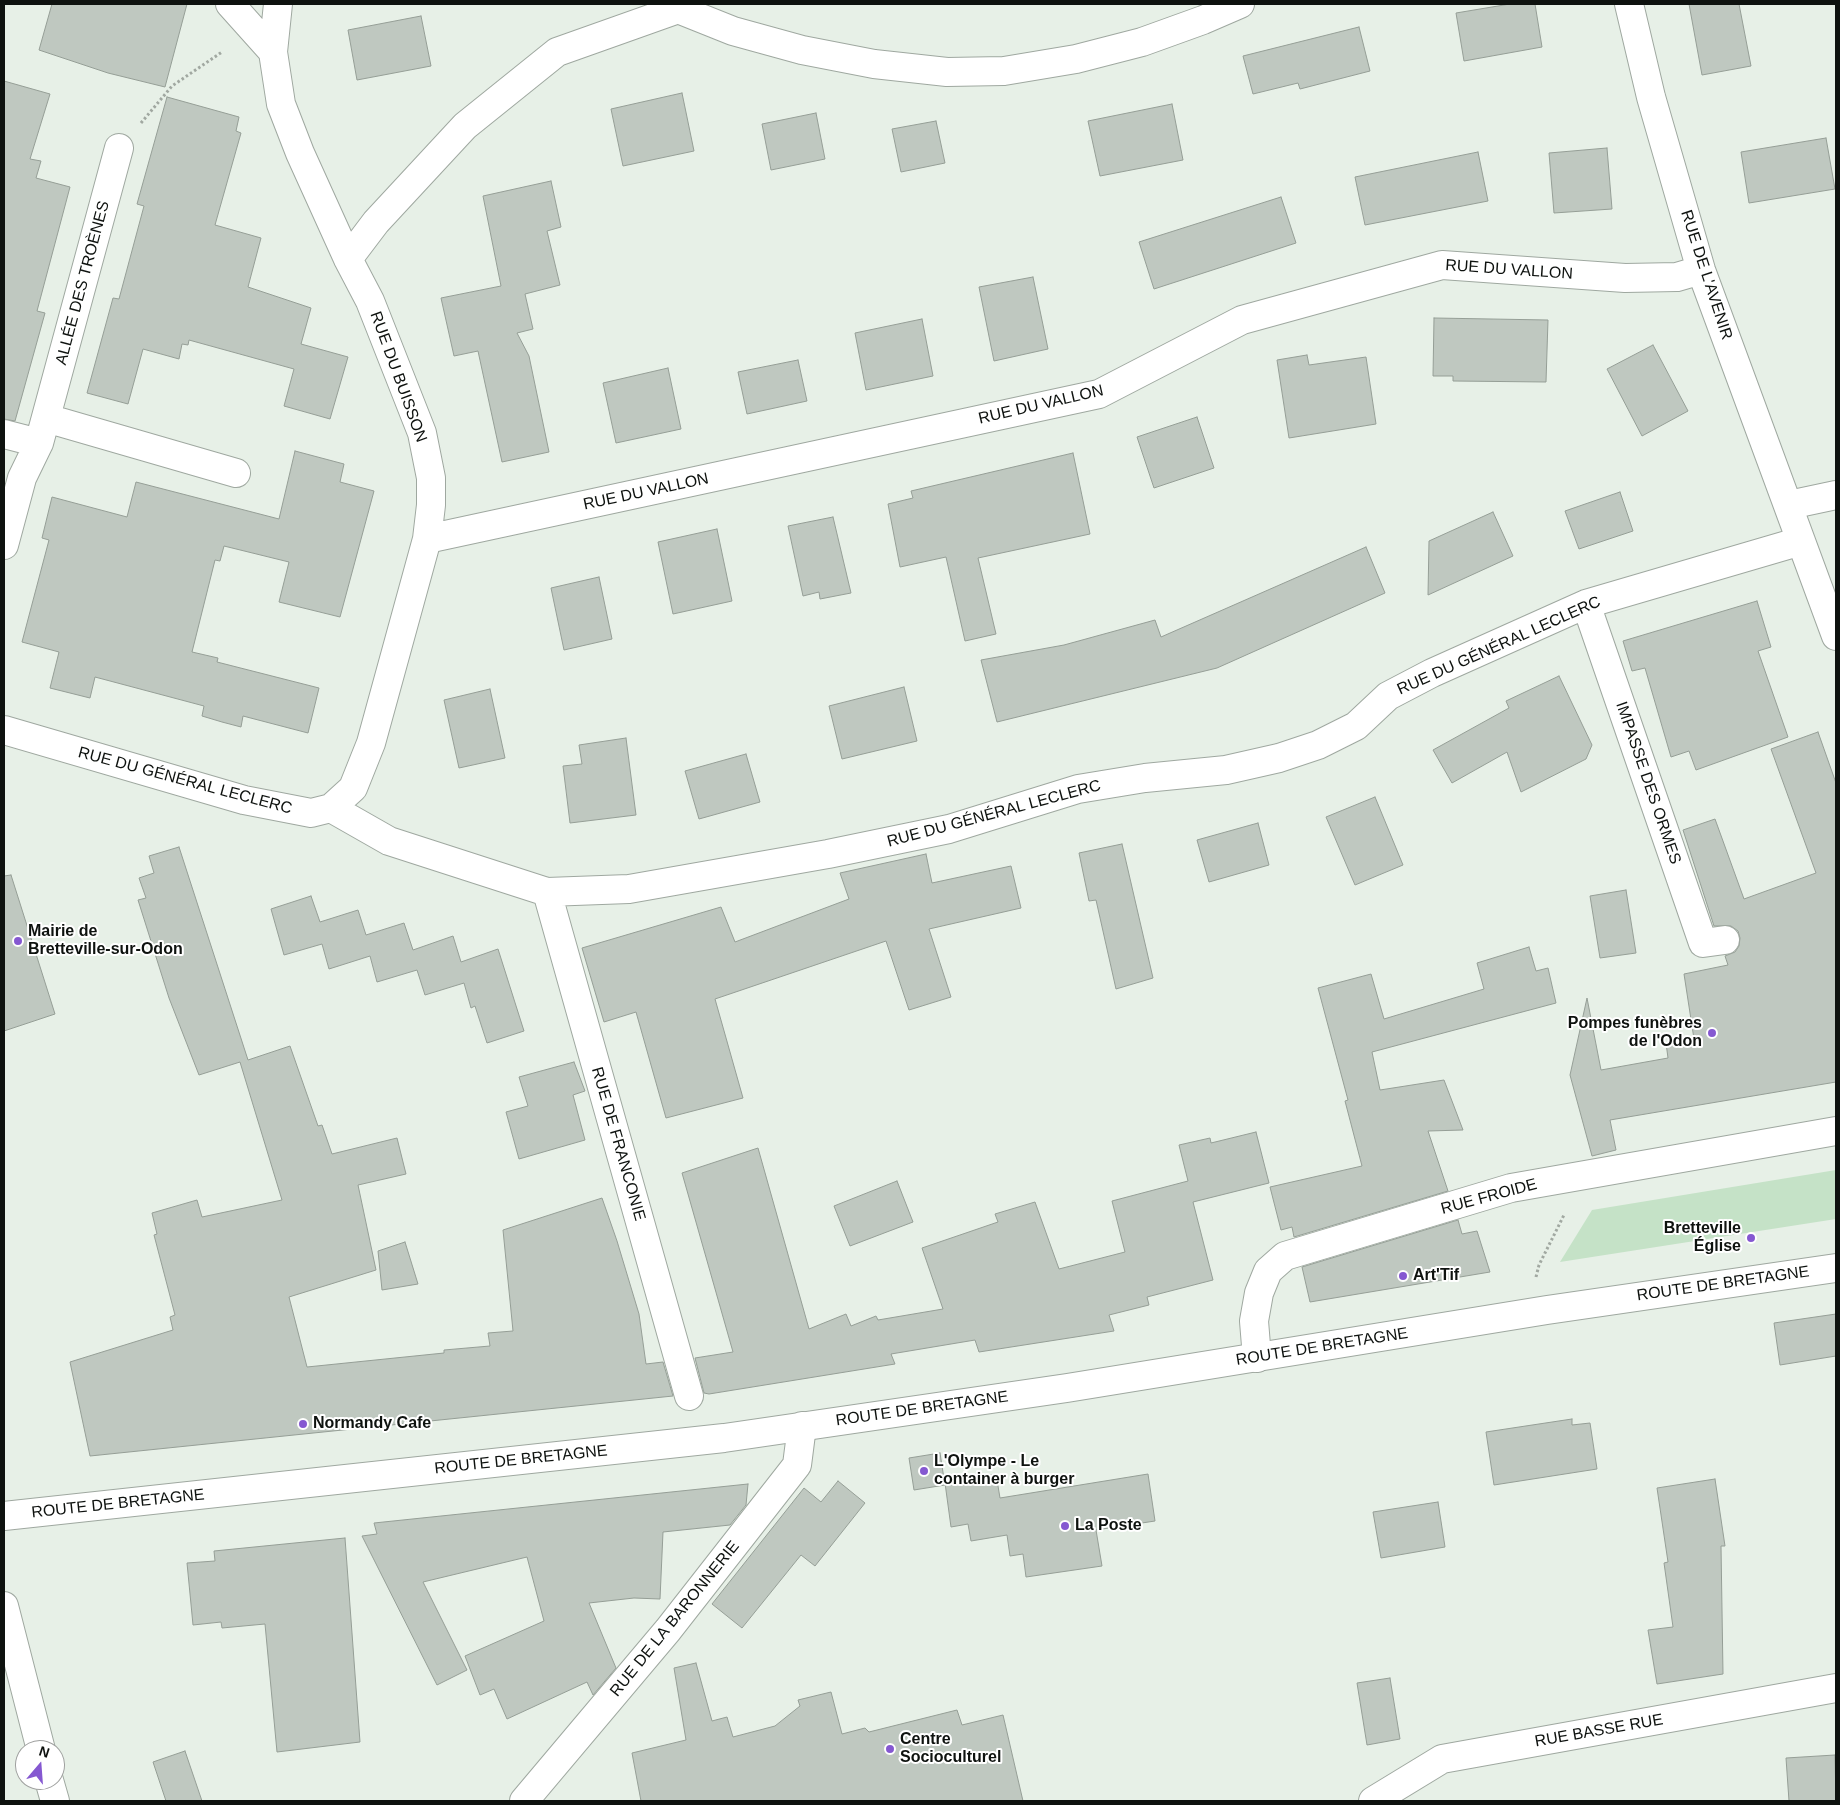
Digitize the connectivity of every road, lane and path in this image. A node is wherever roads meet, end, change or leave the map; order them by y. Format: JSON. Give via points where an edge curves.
{"nodes":[{"id":1,"x":230,"y":4,"type":"edge"},
{"id":2,"x":278,"y":4,"type":"edge"},
{"id":3,"x":1240,"y":4,"type":"edge"},
{"id":4,"x":1628,"y":4,"type":"edge"},
{"id":5,"x":677,"y":6,"type":"edge"},
{"id":6,"x":222,"y":52,"type":"dead end"},
{"id":7,"x":273,"y":52,"type":"junction"},
{"id":8,"x":119,"y":148,"type":"joint"},
{"id":9,"x":348,"y":259,"type":"junction"},
{"id":10,"x":1701,"y":270,"type":"junction"},
{"id":11,"x":43,"y":431,"type":"junction"},
{"id":12,"x":4,"y":434,"type":"edge"},
{"id":13,"x":236,"y":473,"type":"dead end"},
{"id":14,"x":1836,"y":495,"type":"edge"},
{"id":15,"x":1789,"y":505,"type":"junction"},
{"id":16,"x":427,"y":539,"type":"junction"},
{"id":17,"x":1801,"y":541,"type":"junction"},
{"id":18,"x":4,"y":545,"type":"edge"},
{"id":19,"x":1586,"y":604,"type":"junction"},
{"id":20,"x":1836,"y":636,"type":"edge"},
{"id":21,"x":4,"y":730,"type":"edge"},
{"id":22,"x":49,"y":745,"type":"junction"},
{"id":23,"x":4,"y":748,"type":"edge"},
{"id":24,"x":331,"y":808,"type":"junction"},
{"id":25,"x":547,"y":892,"type":"junction"},
{"id":26,"x":1725,"y":940,"type":"dead end"},
{"id":27,"x":1836,"y":1131,"type":"edge"},
{"id":28,"x":1584,"y":1176,"type":"junction"},
{"id":29,"x":1836,"y":1268,"type":"edge"},
{"id":30,"x":1535,"y":1279,"type":"dead end"},
{"id":31,"x":1258,"y":1358,"type":"junction"},
{"id":32,"x":689,"y":1396,"type":"dead end"},
{"id":33,"x":802,"y":1426,"type":"junction"},
{"id":34,"x":4,"y":1516,"type":"edge"},
{"id":35,"x":4,"y":1606,"type":"edge"},
{"id":36,"x":1836,"y":1688,"type":"edge"},
{"id":37,"x":38,"y":1740,"type":"edge"},
{"id":38,"x":524,"y":1801,"type":"edge"},
{"id":39,"x":1373,"y":1801,"type":"edge"}],
"edges":[{"from":1,"to":7,"type":"street"},
{"from":2,"to":7,"type":"street","name":"RUE DU BUISSON"},
{"from":3,"to":5,"type":"street","via":[[1142,42],[1076,60],[1004,71],[946,72],[874,64],[802,50],[733,31]]},
{"from":4,"to":10,"type":"street","name":"RUE DE L'AVENIR"},
{"from":5,"to":9,"type":"street","via":[[557,52],[465,126],[376,222]]},
{"from":6,"to":8,"type":"path","via":[[172,86]]},
{"from":7,"to":9,"type":"street","name":"RUE DU BUISSON","via":[[282,104],[300,153]]},
{"from":8,"to":11,"type":"street","name":"ALLÉE DES TROÈNES"},
{"from":9,"to":16,"type":"street","name":"RUE DU BUISSON","via":[[370,301],[422,434],[431,478],[432,505]]},
{"from":10,"to":15,"type":"street","name":"RUE DE L'AVENIR"},
{"from":10,"to":16,"type":"street","name":"RUE DU VALLON","via":[[1677,277],[1625,278],[1442,265],[1242,320],[1100,394]]},
{"from":11,"to":12,"type":"street"},
{"from":11,"to":13,"type":"street"},
{"from":11,"to":18,"type":"street","name":"ALLÉE DES TROÈNES","via":[[22,478]]},
{"from":14,"to":15,"type":"street"},
{"from":15,"to":17,"type":"street","name":"RUE DE L'AVENIR"},
{"from":16,"to":24,"type":"street","name":"RUE DU BUISSON","via":[[371,743],[353,788]]},
{"from":17,"to":19,"type":"street","name":"RUE DU GÉNÉRAL LECLERC"},
{"from":17,"to":20,"type":"street","name":"RUE DE L'AVENIR"},
{"from":19,"to":25,"type":"street","name":"RUE DU GÉNÉRAL LECLERC","via":[[1432,673],[1388,696],[1356,726],[1318,745],[1279,758],[1226,770],[1078,789],[949,829],[828,854],[629,890]]},
{"from":19,"to":26,"type":"street","name":"IMPASSE DES ORMES","via":[[1703,943]]},
{"from":21,"to":22,"type":"street","name":"RUE DU GÉNÉRAL LECLERC"},
{"from":22,"to":23,"type":"street","name":"RUE DU GÉNÉRAL LECLERC"},
{"from":22,"to":24,"type":"street","name":"RUE DU GÉNÉRAL LECLERC","via":[[244,800],[311,813]]},
{"from":24,"to":25,"type":"street","name":"RUE DU GÉNÉRAL LECLERC","via":[[389,841]]},
{"from":25,"to":32,"type":"street","name":"RUE DE FRANCONIE"},
{"from":27,"to":28,"type":"street","name":"RUE FROIDE"},
{"from":28,"to":30,"type":"path"},
{"from":28,"to":31,"type":"street","name":"RUE FROIDE","via":[[1511,1188],[1285,1256],[1268,1271],[1259,1293],[1254,1322]]},
{"from":29,"to":31,"type":"street","name":"ROUTE DE BRETAGNE","via":[[1547,1310]]},
{"from":31,"to":33,"type":"street","name":"ROUTE DE BRETAGNE"},
{"from":33,"to":34,"type":"street","name":"ROUTE DE BRETAGNE","via":[[724,1438]]},
{"from":33,"to":38,"type":"street","name":"RUE DE LA BARONNERIE","via":[[797,1465],[668,1630]]},
{"from":35,"to":37,"type":"street"},
{"from":36,"to":39,"type":"street","name":"RUE BASSE RUE","via":[[1442,1759]]}]}
